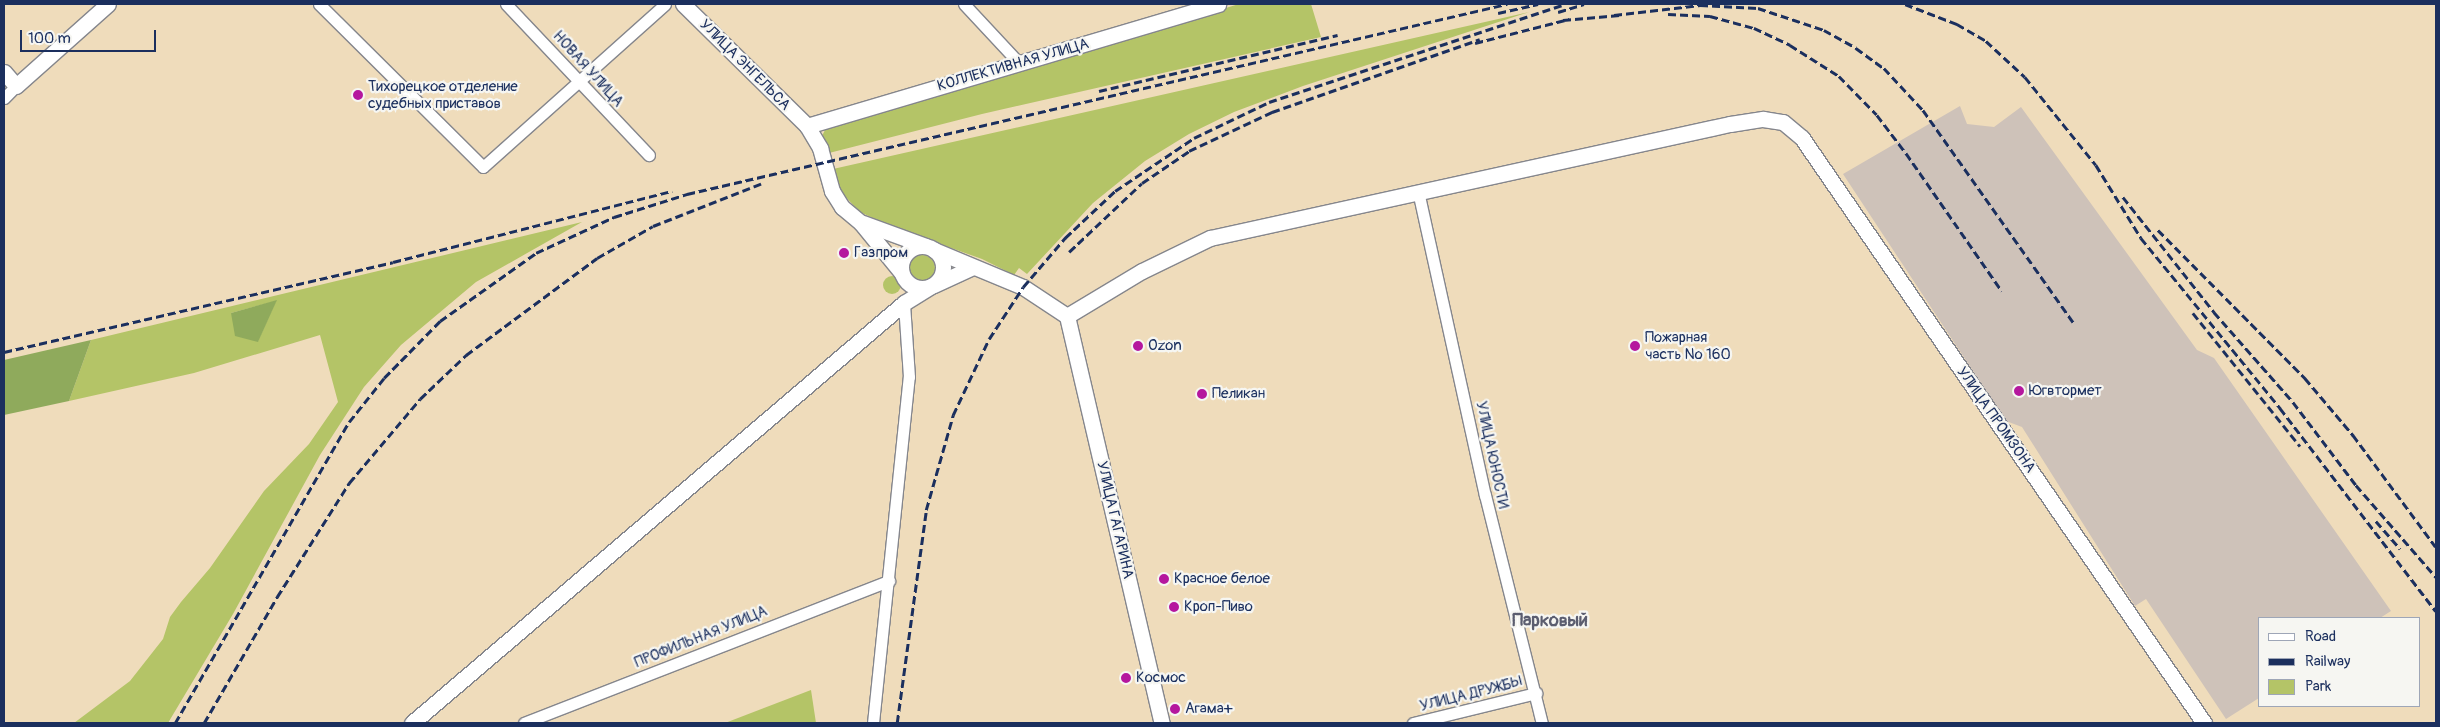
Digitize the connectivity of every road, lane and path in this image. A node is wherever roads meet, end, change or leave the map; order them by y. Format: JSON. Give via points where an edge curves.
{"nodes":[{"id":1,"x":108,"y":4,"type":"edge"},
{"id":2,"x":319,"y":4,"type":"edge"},
{"id":3,"x":506,"y":4,"type":"edge"},
{"id":4,"x":666,"y":4,"type":"edge"},
{"id":5,"x":683,"y":4,"type":"edge"},
{"id":6,"x":964,"y":4,"type":"edge"},
{"id":7,"x":1218,"y":4,"type":"edge"},
{"id":8,"x":1020,"y":64,"type":"junction"},
{"id":9,"x":4,"y":72,"type":"edge"},
{"id":10,"x":582,"y":82,"type":"junction"},
{"id":11,"x":16,"y":86,"type":"junction"},
{"id":12,"x":4,"y":98,"type":"edge"},
{"id":13,"x":806,"y":126,"type":"junction"},
{"id":14,"x":649,"y":155,"type":"dead end"},
{"id":15,"x":1418,"y":191,"type":"junction"},
{"id":16,"x":861,"y":223,"type":"junction"},
{"id":17,"x":931,"y":248,"type":"junction"},
{"id":18,"x":973,"y":267,"type":"junction"},
{"id":19,"x":903,"y":276,"type":"junction"},
{"id":20,"x":932,"y":286,"type":"junction"},
{"id":21,"x":904,"y":302,"type":"junction"},
{"id":22,"x":1067,"y":316,"type":"junction"},
{"id":23,"x":889,"y":581,"type":"junction"},
{"id":24,"x":1536,"y":693,"type":"junction"},
{"id":25,"x":412,"y":723,"type":"edge"},
{"id":26,"x":524,"y":723,"type":"edge"},
{"id":27,"x":873,"y":723,"type":"edge"},
{"id":28,"x":1162,"y":723,"type":"edge"},
{"id":29,"x":1413,"y":723,"type":"edge"},
{"id":30,"x":1542,"y":723,"type":"edge"},
{"id":31,"x":2204,"y":723,"type":"edge"}],
"edges":[{"from":1,"to":11,"type":"main road"},
{"from":2,"to":10,"type":"street","via":[[484,168]]},
{"from":3,"to":10,"type":"street","name":"НОВАЯ УЛИЦА"},
{"from":4,"to":10,"type":"street"},
{"from":5,"to":13,"type":"main road","name":"УЛИЦА ЭНГЕЛЬСА"},
{"from":6,"to":8,"type":"street"},
{"from":7,"to":8,"type":"main road","name":"КОЛЛЕКТИВНАЯ УЛИЦА"},
{"from":8,"to":13,"type":"main road","name":"КОЛЛЕКТИВНАЯ УЛИЦА"},
{"from":9,"to":11,"type":"main road"},
{"from":10,"to":14,"type":"street","name":"НОВАЯ УЛИЦА","via":[[596,102]]},
{"from":11,"to":12,"type":"street"},
{"from":13,"to":16,"type":"main road","name":"УЛИЦА ЭНГЕЛЬСА","via":[[820,148],[832,191],[842,207]]},
{"from":15,"to":22,"type":"main road","via":[[1210,238],[1142,271]]},
{"from":15,"to":24,"type":"street","name":"УЛИЦА ЮНОСТИ","via":[[1485,495]]},
{"from":15,"to":31,"type":"main road","name":"УЛИЦА ПРОМЗОНА","via":[[1730,124],[1763,118],[1783,122],[1802,138]]},
{"from":16,"to":17,"type":"main road"},
{"from":16,"to":19,"type":"main road"},
{"from":17,"to":18,"type":"main road"},
{"from":17,"to":19,"type":"main road","via":[[918,246],[908,251],[901,261]]},
{"from":17,"to":20,"type":"main road","via":[[941,257],[943,267],[941,278]]},
{"from":18,"to":20,"type":"main road"},
{"from":18,"to":22,"type":"main road","via":[[1023,287]]},
{"from":19,"to":20,"type":"main road","via":[[918,288]]},
{"from":19,"to":21,"type":"main road"},
{"from":20,"to":21,"type":"main road"},
{"from":21,"to":23,"type":"street","via":[[909,377]]},
{"from":21,"to":25,"type":"main road"},
{"from":22,"to":28,"type":"main road","name":"УЛИЦА ГАГАРИНА"},
{"from":23,"to":26,"type":"street","name":"ПРОФИЛЬНАЯ УЛИЦА"},
{"from":23,"to":27,"type":"street"},
{"from":24,"to":29,"type":"street","name":"УЛИЦА ДРУЖБЫ"},
{"from":24,"to":30,"type":"street","name":"УЛИЦА ЮНОСТИ"}]}
